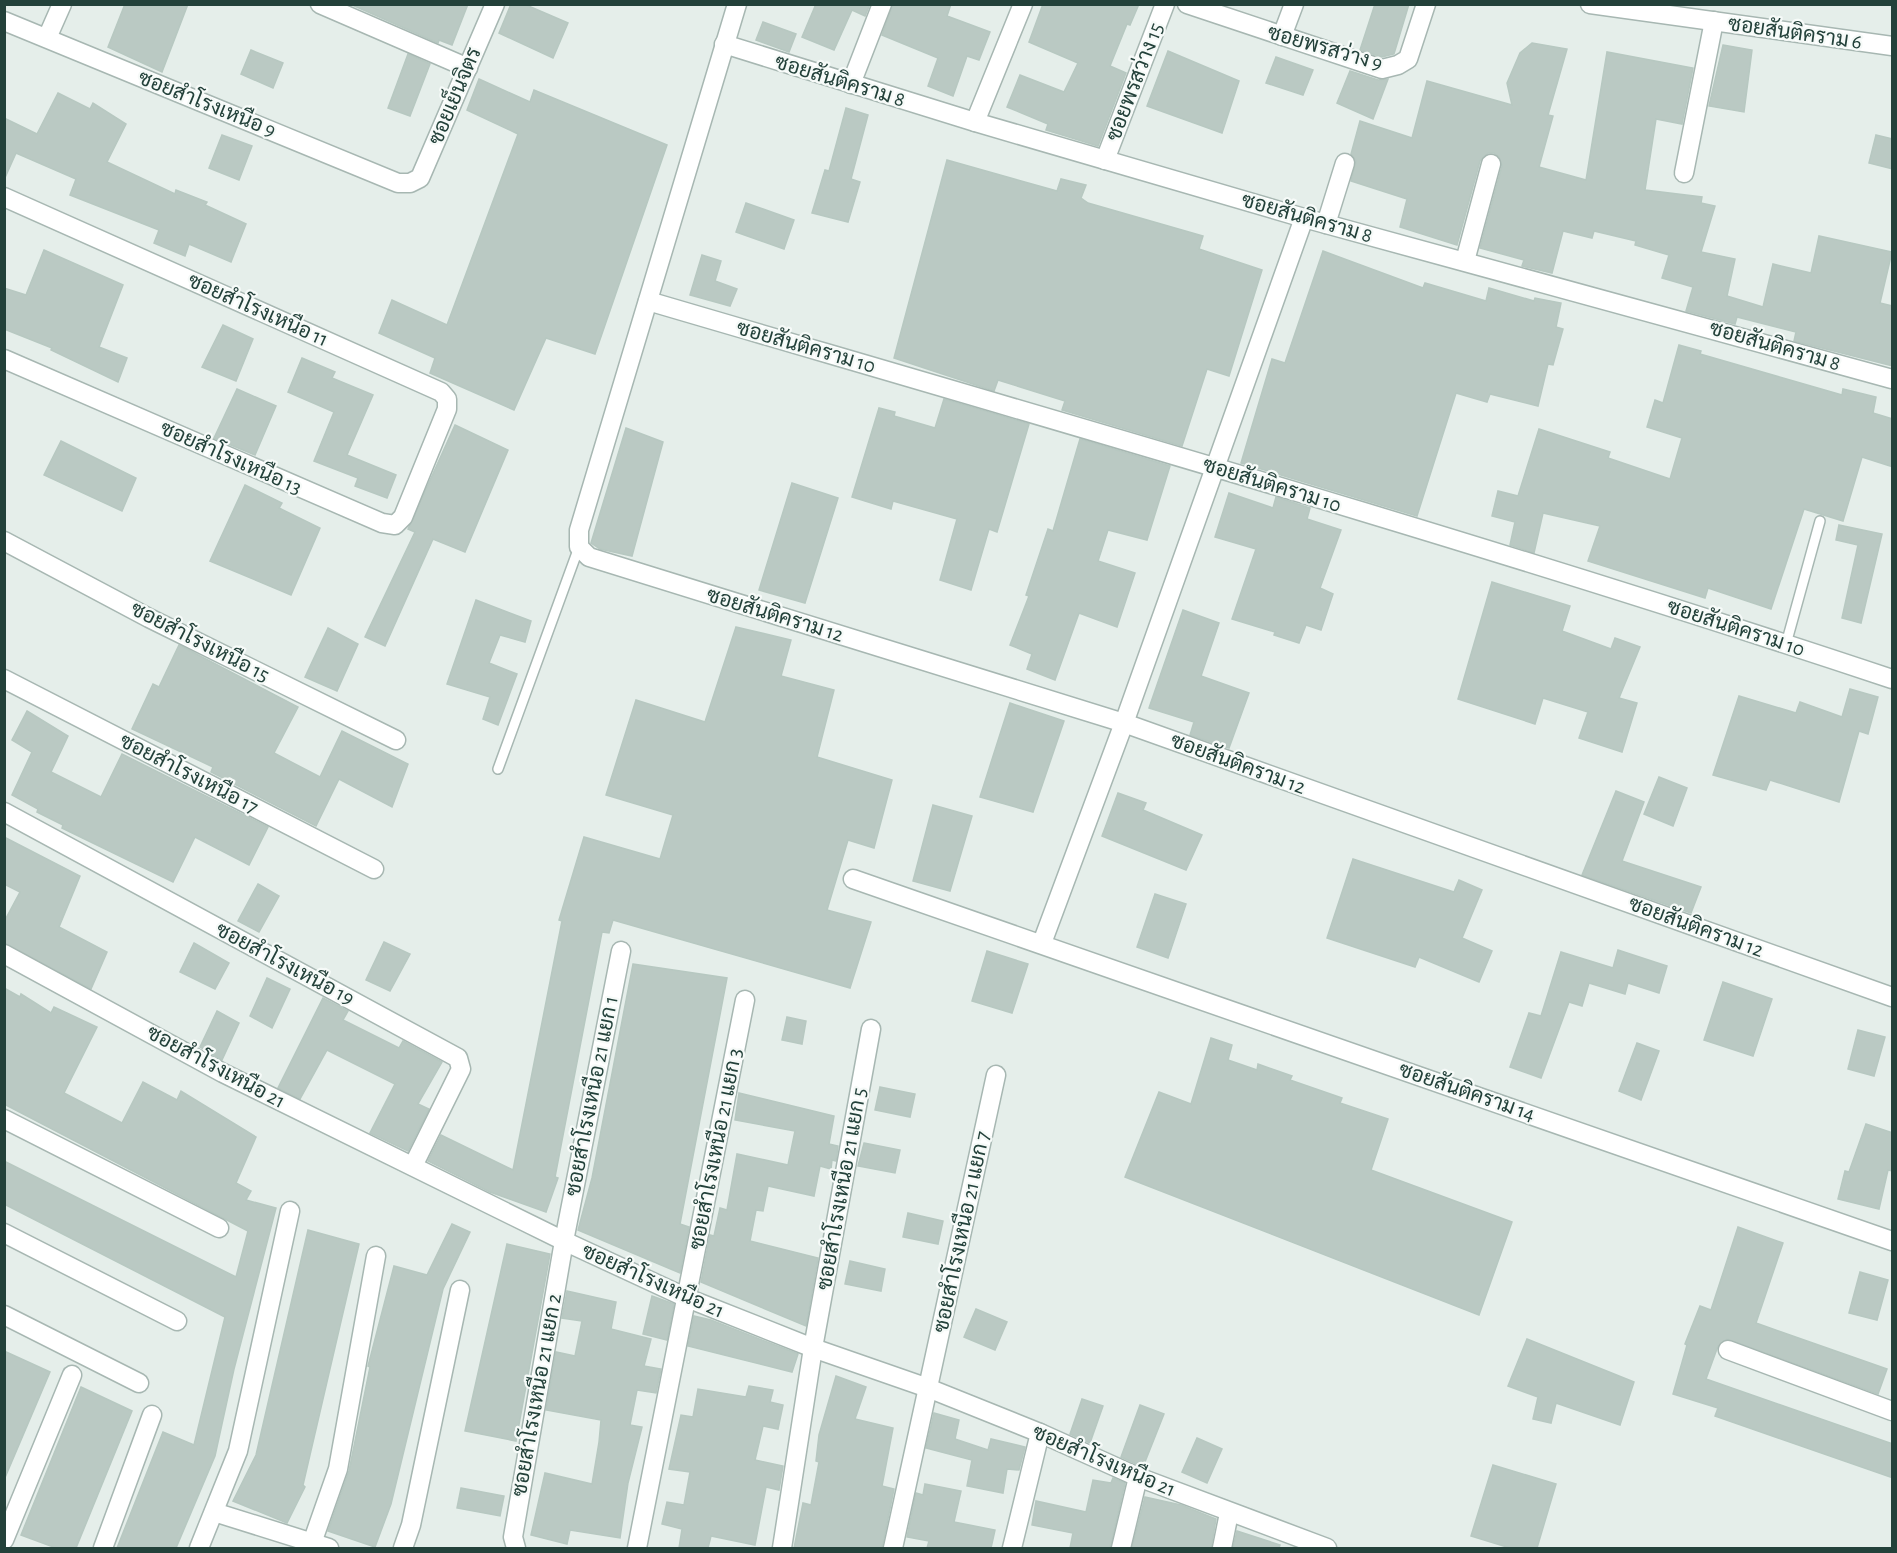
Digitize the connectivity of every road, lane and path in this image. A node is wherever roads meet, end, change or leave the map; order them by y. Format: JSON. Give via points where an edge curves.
{"nodes":[{"id":1,"x":62,"y":4,"type":"edge"},
{"id":2,"x":320,"y":4,"type":"edge"},
{"id":3,"x":495,"y":4,"type":"edge"},
{"id":4,"x":737,"y":4,"type":"edge"},
{"id":5,"x":882,"y":4,"type":"edge"},
{"id":6,"x":1023,"y":4,"type":"edge"},
{"id":7,"x":1166,"y":4,"type":"edge"},
{"id":8,"x":1187,"y":4,"type":"edge"},
{"id":9,"x":1294,"y":4,"type":"edge"},
{"id":10,"x":1426,"y":4,"type":"edge"},
{"id":11,"x":1590,"y":4,"type":"edge"},
{"id":12,"x":4,"y":21,"type":"edge"},
{"id":13,"x":1714,"y":21,"type":"junction"},
{"id":14,"x":1282,"y":36,"type":"junction"},
{"id":15,"x":47,"y":38,"type":"junction"},
{"id":16,"x":724,"y":44,"type":"junction"},
{"id":17,"x":1893,"y":46,"type":"edge"},
{"id":18,"x":468,"y":68,"type":"junction"},
{"id":19,"x":850,"y":84,"type":"junction"},
{"id":20,"x":975,"y":122,"type":"junction"},
{"id":21,"x":1105,"y":159,"type":"junction"},
{"id":22,"x":1345,"y":163,"type":"dead end"},
{"id":23,"x":1491,"y":164,"type":"dead end"},
{"id":24,"x":1684,"y":173,"type":"dead end"},
{"id":25,"x":410,"y":183,"type":"joint"},
{"id":26,"x":4,"y":196,"type":"edge"},
{"id":27,"x":1304,"y":218,"type":"junction"},
{"id":28,"x":1326,"y":224,"type":"junction"},
{"id":29,"x":1465,"y":261,"type":"junction"},
{"id":30,"x":648,"y":301,"type":"junction"},
{"id":31,"x":4,"y":359,"type":"edge"},
{"id":32,"x":1893,"y":379,"type":"edge"},
{"id":33,"x":425,"y":463,"type":"joint"},
{"id":34,"x":1214,"y":467,"type":"junction"},
{"id":35,"x":1820,"y":521,"type":"dead end"},
{"id":36,"x":4,"y":541,"type":"edge"},
{"id":37,"x":579,"y":547,"type":"junction"},
{"id":38,"x":1786,"y":644,"type":"junction"},
{"id":39,"x":4,"y":679,"type":"edge"},
{"id":40,"x":1893,"y":679,"type":"edge"},
{"id":41,"x":1124,"y":723,"type":"junction"},
{"id":42,"x":396,"y":740,"type":"dead end"},
{"id":43,"x":498,"y":769,"type":"dead end"},
{"id":44,"x":4,"y":812,"type":"edge"},
{"id":45,"x":374,"y":869,"type":"dead end"},
{"id":46,"x":853,"y":879,"type":"dead end"},
{"id":47,"x":1042,"y":943,"type":"junction"},
{"id":48,"x":621,"y":951,"type":"dead end"},
{"id":49,"x":4,"y":954,"type":"edge"},
{"id":50,"x":1893,"y":997,"type":"edge"},
{"id":51,"x":745,"y":1000,"type":"dead end"},
{"id":52,"x":872,"y":1029,"type":"dead end"},
{"id":53,"x":996,"y":1075,"type":"dead end"},
{"id":54,"x":4,"y":1119,"type":"edge"},
{"id":55,"x":412,"y":1166,"type":"junction"},
{"id":56,"x":290,"y":1211,"type":"dead end"},
{"id":57,"x":219,"y":1228,"type":"dead end"},
{"id":58,"x":4,"y":1233,"type":"edge"},
{"id":59,"x":564,"y":1241,"type":"junction"},
{"id":60,"x":1893,"y":1242,"type":"edge"},
{"id":61,"x":376,"y":1256,"type":"dead end"},
{"id":62,"x":460,"y":1290,"type":"dead end"},
{"id":63,"x":687,"y":1298,"type":"junction"},
{"id":64,"x":4,"y":1315,"type":"edge"},
{"id":65,"x":177,"y":1321,"type":"dead end"},
{"id":66,"x":813,"y":1348,"type":"junction"},
{"id":67,"x":1728,"y":1350,"type":"dead end"},
{"id":68,"x":72,"y":1375,"type":"dead end"},
{"id":69,"x":139,"y":1383,"type":"dead end"},
{"id":70,"x":928,"y":1388,"type":"junction"},
{"id":71,"x":1893,"y":1411,"type":"edge"},
{"id":72,"x":152,"y":1415,"type":"dead end"},
{"id":73,"x":1040,"y":1433,"type":"junction"},
{"id":74,"x":1138,"y":1477,"type":"junction"},
{"id":75,"x":214,"y":1512,"type":"junction"},
{"id":76,"x":1229,"y":1513,"type":"junction"},
{"id":77,"x":4,"y":1540,"type":"edge"},
{"id":78,"x":320,"y":1546,"type":"edge"},
{"id":79,"x":103,"y":1548,"type":"edge"},
{"id":80,"x":199,"y":1548,"type":"edge"},
{"id":81,"x":403,"y":1548,"type":"edge"},
{"id":82,"x":516,"y":1548,"type":"edge"},
{"id":83,"x":637,"y":1548,"type":"edge"},
{"id":84,"x":782,"y":1548,"type":"edge"},
{"id":85,"x":893,"y":1548,"type":"edge"},
{"id":86,"x":1012,"y":1548,"type":"edge"},
{"id":87,"x":1121,"y":1548,"type":"edge"},
{"id":88,"x":1222,"y":1548,"type":"edge"},
{"id":89,"x":1327,"y":1548,"type":"edge"}],
"edges":[{"from":1,"to":15,"type":"street"},
{"from":2,"to":18,"type":"street"},
{"from":3,"to":18,"type":"street","name":"ซอยเย็นจิตร"},
{"from":4,"to":16,"type":"street"},
{"from":5,"to":19,"type":"street"},
{"from":6,"to":20,"type":"street"},
{"from":7,"to":21,"type":"street","name":"ซอยพรสว่าง 15"},
{"from":8,"to":14,"type":"street","name":"ซอยพรสว่าง 9"},
{"from":9,"to":14,"type":"street"},
{"from":10,"to":14,"type":"street","name":"ซอยพรสว่าง 9","via":[[1408,59],[1382,69]]},
{"from":11,"to":13,"type":"street","name":"ซอยสันติคราม 6"},
{"from":12,"to":15,"type":"street","name":"ซอยสำโรงเหนือ 9"},
{"from":13,"to":17,"type":"street","name":"ซอยสันติคราม 6"},
{"from":13,"to":24,"type":"street"},
{"from":15,"to":25,"type":"street","name":"ซอยสำโรงเหนือ 9","via":[[398,183]]},
{"from":16,"to":19,"type":"street","name":"ซอยสันติคราม 8"},
{"from":16,"to":30,"type":"street"},
{"from":18,"to":25,"type":"street","name":"ซอยเย็นจิตร","via":[[420,178]]},
{"from":19,"to":20,"type":"street","name":"ซอยสันติคราม 8"},
{"from":20,"to":21,"type":"street","name":"ซอยสันติคราม 8"},
{"from":21,"to":27,"type":"street","name":"ซอยสันติคราม 8"},
{"from":22,"to":28,"type":"street"},
{"from":23,"to":29,"type":"street"},
{"from":26,"to":33,"type":"street","name":"ซอยสำโรงเหนือ 11","via":[[441,392],[447,399],[447,409]]},
{"from":27,"to":28,"type":"street","name":"ซอยสันติคราม 8"},
{"from":27,"to":34,"type":"street"},
{"from":28,"to":29,"type":"street","name":"ซอยสันติคราม 8"},
{"from":29,"to":32,"type":"street","name":"ซอยสันติคราม 8"},
{"from":30,"to":34,"type":"street","name":"ซอยสันติคราม 10"},
{"from":30,"to":37,"type":"street","via":[[579,530]]},
{"from":31,"to":33,"type":"street","name":"ซอยสำโรงเหนือ 13","via":[[382,523],[395,525],[403,517]]},
{"from":34,"to":38,"type":"street","name":"ซอยสันติคราม 10"},
{"from":34,"to":41,"type":"street"},
{"from":35,"to":38,"type":"lane"},
{"from":36,"to":42,"type":"street","name":"ซอยสำโรงเหนือ 15","via":[[149,618]]},
{"from":37,"to":41,"type":"street","name":"ซอยสันติคราม 12","via":[[589,557]]},
{"from":37,"to":43,"type":"lane"},
{"from":38,"to":40,"type":"street","name":"ซอยสันติคราม 10"},
{"from":39,"to":45,"type":"street","name":"ซอยสำโรงเหนือ 17"},
{"from":41,"to":47,"type":"street"},
{"from":41,"to":50,"type":"street","name":"ซอยสันติคราม 12"},
{"from":44,"to":55,"type":"street","name":"ซอยสำโรงเหนือ 19","via":[[458,1058],[461,1069]]},
{"from":46,"to":47,"type":"street","name":"ซอยสันติคราม 14"},
{"from":47,"to":60,"type":"street","name":"ซอยสันติคราม 14"},
{"from":48,"to":59,"type":"street","name":"ซอยสำโรงเหนือ 21 แยก 1"},
{"from":49,"to":55,"type":"street","name":"ซอยสำโรงเหนือ 21","via":[[224,1073]]},
{"from":51,"to":63,"type":"street","name":"ซอยสำโรงเหนือ 21 แยก 3"},
{"from":52,"to":66,"type":"street","name":"ซอยสำโรงเหนือ 21 แยก 5"},
{"from":53,"to":70,"type":"street","name":"ซอยสำโรงเหนือ 21 แยก 7"},
{"from":54,"to":57,"type":"street"},
{"from":55,"to":59,"type":"street","name":"ซอยสำโรงเหนือ 21"},
{"from":56,"to":75,"type":"street","via":[[238,1450]]},
{"from":58,"to":65,"type":"street"},
{"from":59,"to":63,"type":"street","name":"ซอยสำโรงเหนือ 21"},
{"from":59,"to":82,"type":"street","name":"ซอยสำโรงเหนือ 21 แยก 2","via":[[513,1537]]},
{"from":61,"to":78,"type":"street"},
{"from":62,"to":81,"type":"street"},
{"from":63,"to":66,"type":"street","name":"ซอยสำโรงเหนือ 21"},
{"from":63,"to":83,"type":"street","name":"ซอยสำโรงเหนือ 21 แยก 3"},
{"from":64,"to":69,"type":"street"},
{"from":66,"to":70,"type":"street","name":"ซอยสำโรงเหนือ 21"},
{"from":66,"to":84,"type":"street","name":"ซอยสำโรงเหนือ 21 แยก 5"},
{"from":67,"to":71,"type":"street"},
{"from":68,"to":77,"type":"street"},
{"from":70,"to":73,"type":"street","name":"ซอยสำโรงเหนือ 21"},
{"from":70,"to":85,"type":"street","name":"ซอยสำโรงเหนือ 21 แยก 7"},
{"from":72,"to":79,"type":"street"},
{"from":73,"to":74,"type":"street","name":"ซอยสำโรงเหนือ 21"},
{"from":73,"to":86,"type":"street"},
{"from":74,"to":76,"type":"street","name":"ซอยสำโรงเหนือ 21"},
{"from":74,"to":87,"type":"street"},
{"from":75,"to":78,"type":"street"},
{"from":75,"to":80,"type":"street"},
{"from":76,"to":88,"type":"street"},
{"from":76,"to":89,"type":"street","name":"ซอยสำโรงเหนือ 21"}]}
